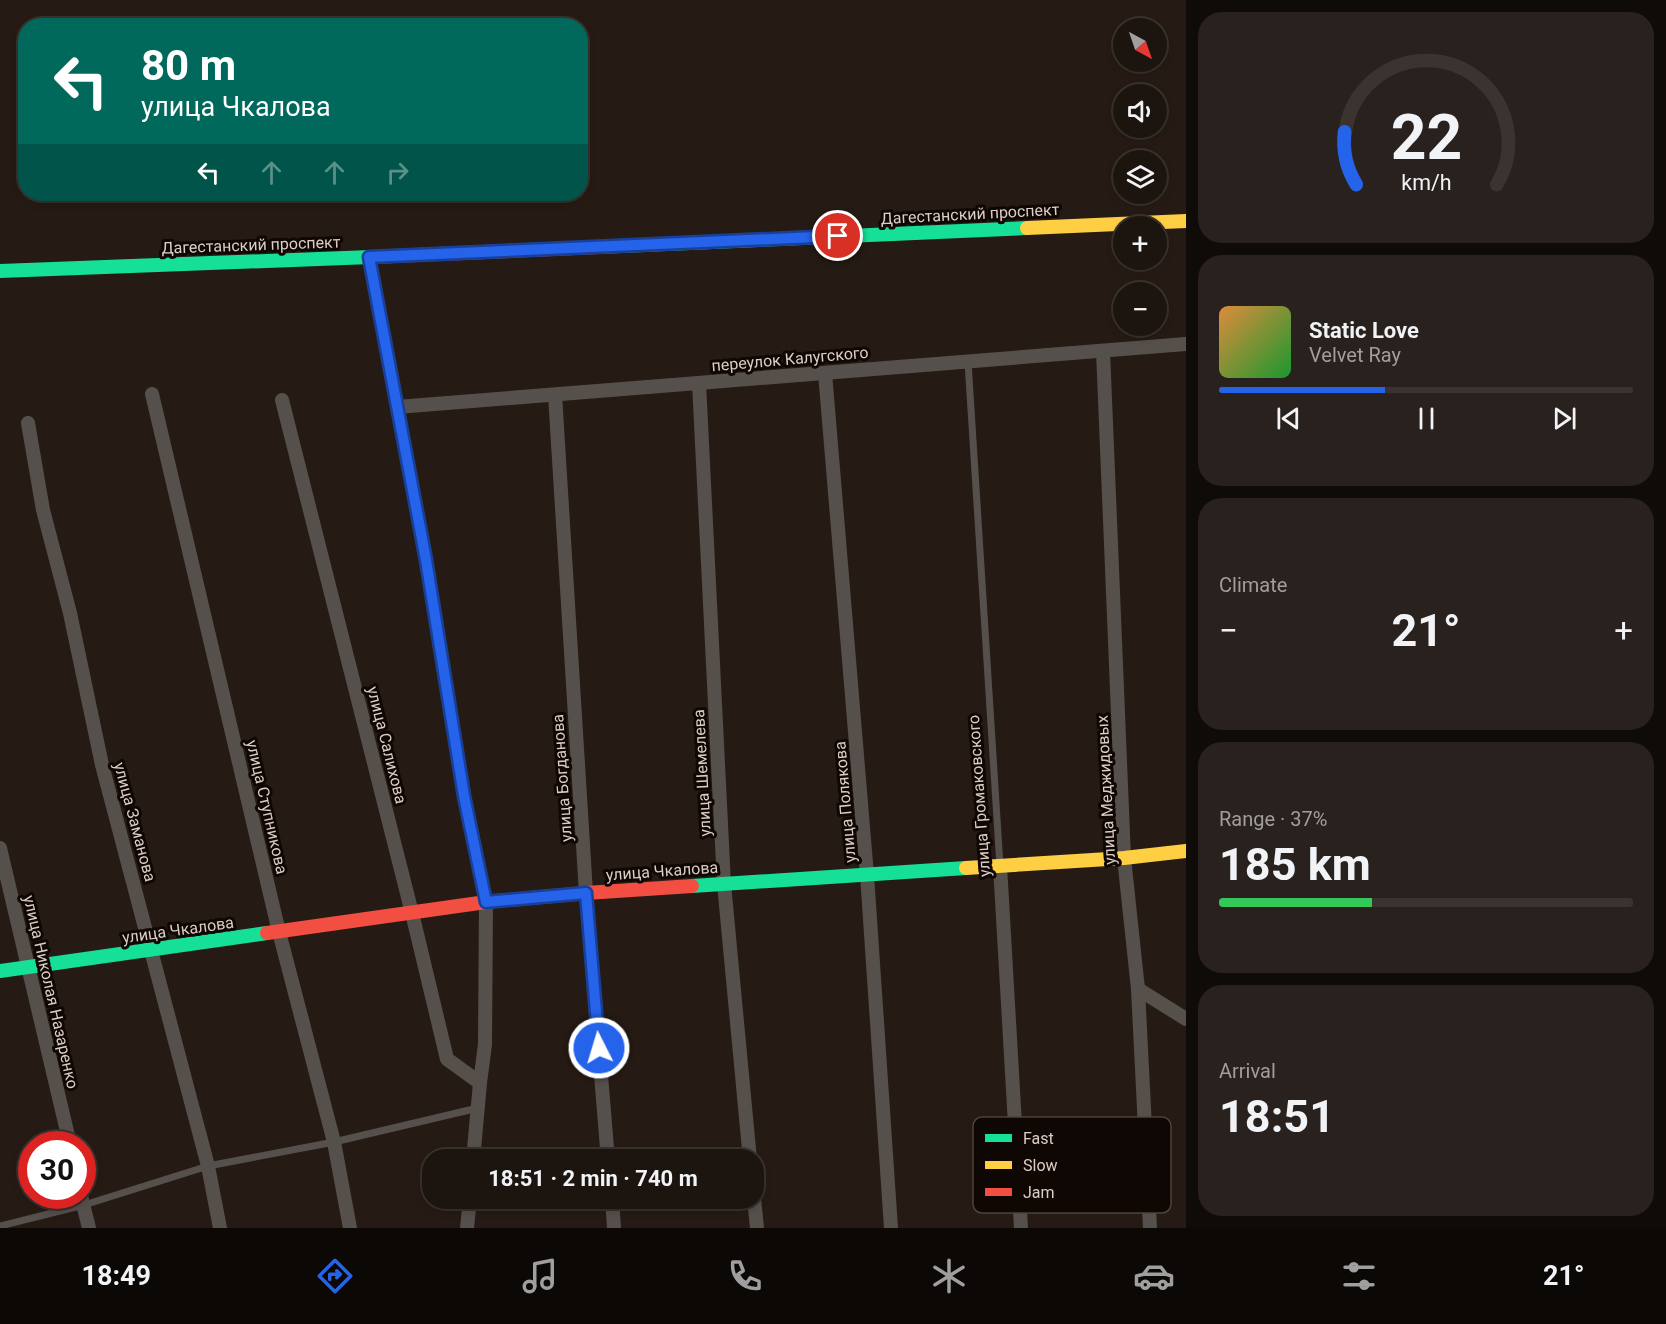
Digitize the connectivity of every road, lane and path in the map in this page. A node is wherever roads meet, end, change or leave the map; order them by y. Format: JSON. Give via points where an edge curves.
{"nodes":[{"id":1,"x":1186,"y":220,"type":"edge"},
{"id":2,"x":369,"y":257,"type":"junction"},
{"id":3,"x":0,"y":271,"type":"edge"},
{"id":4,"x":1186,"y":344,"type":"edge"},
{"id":5,"x":1103,"y":351,"type":"junction"},
{"id":6,"x":968,"y":362,"type":"junction"},
{"id":7,"x":825,"y":373,"type":"junction"},
{"id":8,"x":699,"y":383,"type":"junction"},
{"id":9,"x":152,"y":394,"type":"dead end"},
{"id":10,"x":555,"y":395,"type":"junction"},
{"id":11,"x":282,"y":400,"type":"dead end"},
{"id":12,"x":397,"y":407,"type":"junction"},
{"id":13,"x":28,"y":423,"type":"dead end"},
{"id":14,"x":0,"y":848,"type":"edge"},
{"id":15,"x":1186,"y":851,"type":"edge"},
{"id":16,"x":1124,"y":858,"type":"junction"},
{"id":17,"x":1000,"y":866,"type":"junction"},
{"id":18,"x":867,"y":874,"type":"junction"},
{"id":19,"x":724,"y":884,"type":"junction"},
{"id":20,"x":586,"y":893,"type":"junction"},
{"id":21,"x":486,"y":902,"type":"junction"},
{"id":22,"x":412,"y":913,"type":"junction"},
{"id":23,"x":279,"y":932,"type":"junction"},
{"id":24,"x":152,"y":951,"type":"junction"},
{"id":25,"x":29,"y":967,"type":"junction"},
{"id":26,"x":0,"y":971,"type":"edge"},
{"id":27,"x":1138,"y":988,"type":"junction"},
{"id":28,"x":1186,"y":1019,"type":"edge"},
{"id":29,"x":480,"y":1083,"type":"junction"},
{"id":30,"x":478,"y":1108,"type":"junction"},
{"id":31,"x":1015,"y":1117,"type":"edge"},
{"id":32,"x":1144,"y":1117,"type":"edge"},
{"id":33,"x":67,"y":1131,"type":"edge"},
{"id":34,"x":334,"y":1142,"type":"junction"},
{"id":35,"x":474,"y":1149,"type":"edge"},
{"id":36,"x":608,"y":1149,"type":"edge"},
{"id":37,"x":749,"y":1149,"type":"edge"},
{"id":38,"x":208,"y":1166,"type":"junction"},
{"id":39,"x":96,"y":1196,"type":"edge"},
{"id":40,"x":54,"y":1209,"type":"edge"},
{"id":41,"x":85,"y":1209,"type":"edge"},
{"id":42,"x":469,"y":1209,"type":"edge"},
{"id":43,"x":613,"y":1209,"type":"edge"},
{"id":44,"x":755,"y":1209,"type":"edge"},
{"id":45,"x":1020,"y":1213,"type":"edge"},
{"id":46,"x":1149,"y":1213,"type":"edge"},
{"id":47,"x":0,"y":1226,"type":"edge"},
{"id":48,"x":89,"y":1228,"type":"edge"},
{"id":49,"x":220,"y":1228,"type":"edge"},
{"id":50,"x":350,"y":1228,"type":"edge"},
{"id":51,"x":467,"y":1228,"type":"edge"},
{"id":52,"x":614,"y":1228,"type":"edge"},
{"id":53,"x":757,"y":1228,"type":"edge"},
{"id":54,"x":891,"y":1228,"type":"edge"},
{"id":55,"x":1021,"y":1228,"type":"edge"},
{"id":56,"x":1150,"y":1228,"type":"edge"}],
"edges":[{"from":1,"to":2,"type":"main road","name":"Дагестанский проспект"},
{"from":2,"to":3,"type":"main road","name":"Дагестанский проспект"},
{"from":2,"to":12,"type":"street"},
{"from":4,"to":5,"type":"street","name":"переулок Калугского"},
{"from":5,"to":6,"type":"street","name":"переулок Калугского"},
{"from":5,"to":16,"type":"street","name":"улица Меджидовых"},
{"from":6,"to":7,"type":"street","name":"переулок Калугского"},
{"from":6,"to":17,"type":"lane","name":"улица Громаковского"},
{"from":7,"to":8,"type":"street","name":"переулок Калугского"},
{"from":7,"to":18,"type":"street","name":"улица Полякова"},
{"from":8,"to":10,"type":"street","name":"переулок Калугского"},
{"from":8,"to":19,"type":"street","name":"улица Шемелева"},
{"from":9,"to":23,"type":"street","name":"улица Ступникова"},
{"from":10,"to":12,"type":"street","name":"переулок Калугского"},
{"from":10,"to":20,"type":"street","name":"улица Богданова"},
{"from":11,"to":22,"type":"street","name":"улица Салихова"},
{"from":12,"to":21,"type":"street"},
{"from":13,"to":24,"type":"street","name":"улица Заманова","via":[[43,510],[70,613],[102,765]]},
{"from":14,"to":25,"type":"street","name":"улица Николая Назаренко"},
{"from":15,"to":16,"type":"main road","name":"улица Чкалова"},
{"from":16,"to":17,"type":"main road","name":"улица Чкалова"},
{"from":16,"to":27,"type":"street","name":"улица Меджидовых"},
{"from":17,"to":18,"type":"main road","name":"улица Чкалова"},
{"from":17,"to":31,"type":"street","name":"улица Громаковского"},
{"from":18,"to":19,"type":"main road","name":"улица Чкалова"},
{"from":18,"to":54,"type":"street","name":"улица Полякова"},
{"from":19,"to":20,"type":"main road","name":"улица Чкалова"},
{"from":19,"to":37,"type":"street","name":"улица Шемелева"},
{"from":20,"to":21,"type":"main road","name":"улица Чкалова"},
{"from":20,"to":36,"type":"street","name":"улица Богданова"},
{"from":21,"to":22,"type":"main road","name":"улица Чкалова"},
{"from":21,"to":29,"type":"street","via":[[485,1044]]},
{"from":22,"to":23,"type":"main road","name":"улица Чкалова"},
{"from":22,"to":29,"type":"street","name":"улица Салихова","via":[[447,1059]]},
{"from":23,"to":24,"type":"main road","name":"улица Чкалова"},
{"from":23,"to":34,"type":"street","name":"улица Ступникова"},
{"from":24,"to":25,"type":"main road","name":"улица Чкалова"},
{"from":24,"to":38,"type":"street","name":"улица Заманова"},
{"from":25,"to":26,"type":"main road","name":"улица Чкалова"},
{"from":25,"to":33,"type":"street","name":"улица Николая Назаренко"},
{"from":27,"to":28,"type":"street"},
{"from":27,"to":32,"type":"street","name":"улица Меджидовых"},
{"from":29,"to":30,"type":"street"},
{"from":30,"to":34,"type":"lane"},
{"from":30,"to":35,"type":"street"},
{"from":34,"to":38,"type":"lane"},
{"from":34,"to":50,"type":"street","name":"улица Ступникова"},
{"from":38,"to":39,"type":"lane"},
{"from":38,"to":49,"type":"street","name":"улица Заманова"},
{"from":40,"to":47,"type":"lane"},
{"from":41,"to":48,"type":"street"},
{"from":42,"to":51,"type":"street"},
{"from":43,"to":52,"type":"street"},
{"from":44,"to":53,"type":"street"},
{"from":45,"to":55,"type":"street","name":"улица Громаковского"},
{"from":46,"to":56,"type":"street","name":"улица Меджидовых"}]}
